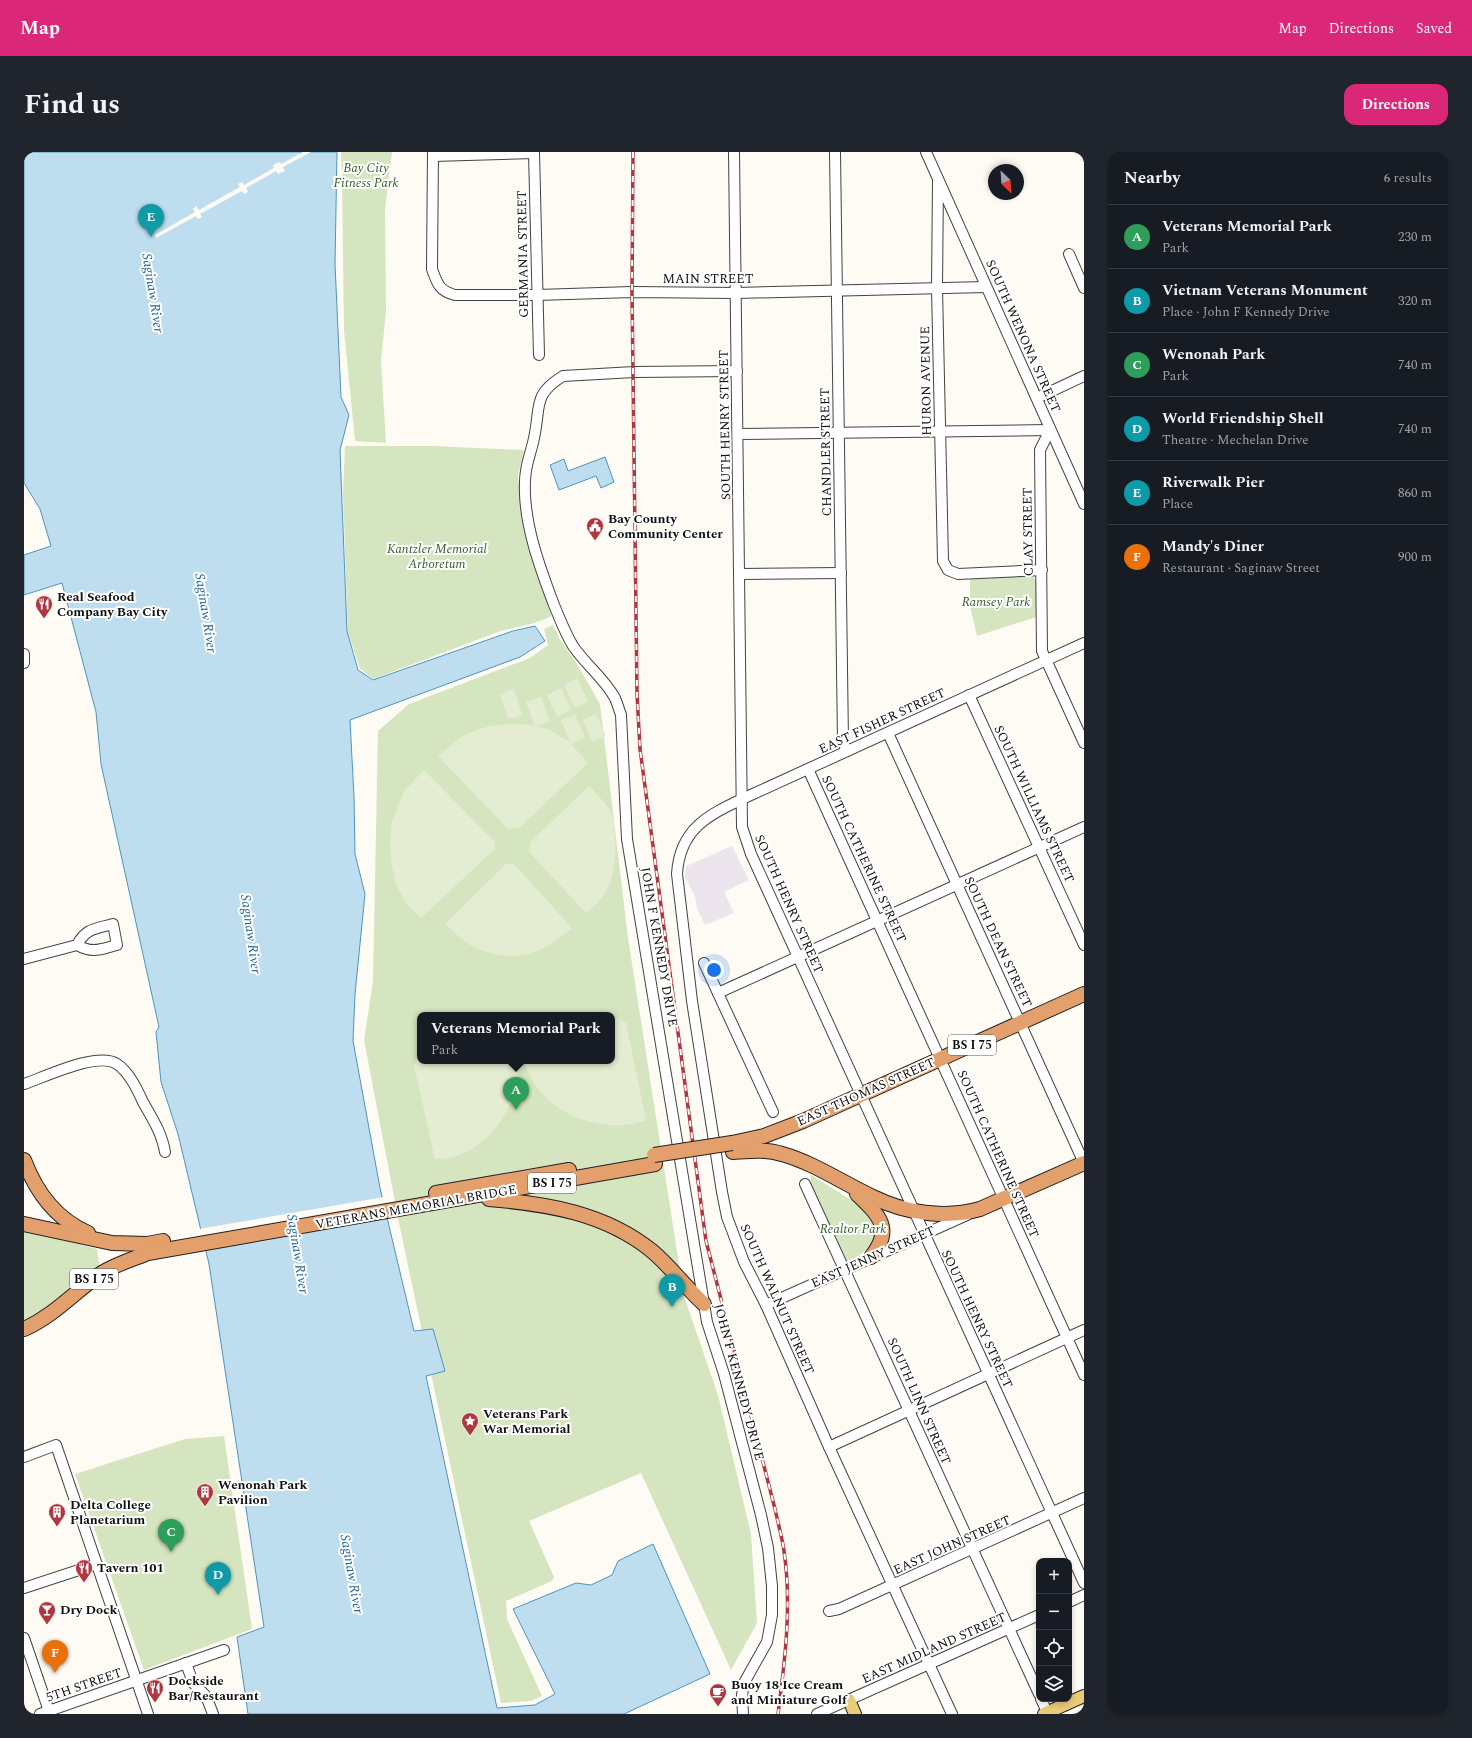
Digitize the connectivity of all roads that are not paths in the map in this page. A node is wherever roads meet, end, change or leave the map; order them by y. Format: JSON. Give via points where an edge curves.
{"nodes":[{"id":1,"x":534,"y":152,"type":"edge"},
{"id":2,"x":734,"y":152,"type":"edge"},
{"id":3,"x":835,"y":152,"type":"edge"},
{"id":4,"x":926,"y":152,"type":"edge"},
{"id":5,"x":432,"y":154,"type":"edge"},
{"id":6,"x":938,"y":179,"type":"junction"},
{"id":7,"x":1069,"y":254,"type":"dead end"},
{"id":8,"x":986,"y":287,"type":"junction"},
{"id":9,"x":1084,"y":288,"type":"edge"},
{"id":10,"x":937,"y":289,"type":"junction"},
{"id":11,"x":837,"y":291,"type":"junction"},
{"id":12,"x":736,"y":293,"type":"junction"},
{"id":13,"x":537,"y":295,"type":"junction"},
{"id":14,"x":539,"y":355,"type":"dead end"},
{"id":15,"x":737,"y":370,"type":"junction"},
{"id":16,"x":1084,"y":376,"type":"edge"},
{"id":17,"x":1037,"y":398,"type":"junction"},
{"id":18,"x":1050,"y":430,"type":"junction"},
{"id":19,"x":940,"y":431,"type":"junction"},
{"id":20,"x":839,"y":432,"type":"junction"},
{"id":21,"x":738,"y":434,"type":"junction"},
{"id":22,"x":1084,"y":504,"type":"edge"},
{"id":23,"x":1042,"y":570,"type":"junction"},
{"id":24,"x":841,"y":573,"type":"junction"},
{"id":25,"x":740,"y":574,"type":"junction"},
{"id":26,"x":1084,"y":643,"type":"edge"},
{"id":27,"x":24,"y":654,"type":"edge"},
{"id":28,"x":1047,"y":660,"type":"junction"},
{"id":29,"x":24,"y":663,"type":"edge"},
{"id":30,"x":970,"y":695,"type":"junction"},
{"id":31,"x":888,"y":733,"type":"junction"},
{"id":32,"x":1084,"y":743,"type":"edge"},
{"id":33,"x":847,"y":751,"type":"junction"},
{"id":34,"x":808,"y":769,"type":"junction"},
{"id":35,"x":742,"y":799,"type":"junction"},
{"id":36,"x":1084,"y":827,"type":"edge"},
{"id":37,"x":694,"y":828,"type":"joint"},
{"id":38,"x":1039,"y":847,"type":"junction"},
{"id":39,"x":957,"y":884,"type":"junction"},
{"id":40,"x":877,"y":921,"type":"junction"},
{"id":41,"x":77,"y":945,"type":"dead end"},
{"id":42,"x":1084,"y":945,"type":"edge"},
{"id":43,"x":798,"y":956,"type":"junction"},
{"id":44,"x":24,"y":959,"type":"edge"},
{"id":45,"x":704,"y":963,"type":"dead end"},
{"id":46,"x":718,"y":993,"type":"junction"},
{"id":47,"x":1084,"y":994,"type":"edge"},
{"id":48,"x":1021,"y":1023,"type":"junction"},
{"id":49,"x":941,"y":1059,"type":"junction"},
{"id":50,"x":24,"y":1084,"type":"edge"},
{"id":51,"x":860,"y":1095,"type":"junction"},
{"id":52,"x":773,"y":1112,"type":"dead end"},
{"id":53,"x":165,"y":1148,"type":"dead end"},
{"id":54,"x":733,"y":1148,"type":"junction"},
{"id":55,"x":24,"y":1160,"type":"edge"},
{"id":56,"x":655,"y":1160,"type":"junction"},
{"id":57,"x":1084,"y":1163,"type":"edge"},
{"id":58,"x":843,"y":1182,"type":"junction"},
{"id":59,"x":805,"y":1184,"type":"dead end"},
{"id":60,"x":448,"y":1196,"type":"junction"},
{"id":61,"x":470,"y":1198,"type":"junction"},
{"id":62,"x":1004,"y":1200,"type":"junction"},
{"id":63,"x":980,"y":1210,"type":"junction"},
{"id":64,"x":913,"y":1211,"type":"junction"},
{"id":65,"x":24,"y":1224,"type":"edge"},
{"id":66,"x":924,"y":1235,"type":"junction"},
{"id":67,"x":112,"y":1244,"type":"junction"},
{"id":68,"x":173,"y":1244,"type":"junction"},
{"id":69,"x":871,"y":1257,"type":"junction"},
{"id":70,"x":845,"y":1269,"type":"junction"},
{"id":71,"x":704,"y":1304,"type":"junction"},
{"id":72,"x":766,"y":1305,"type":"junction"},
{"id":73,"x":24,"y":1329,"type":"edge"},
{"id":74,"x":1084,"y":1330,"type":"edge"},
{"id":75,"x":1067,"y":1338,"type":"junction"},
{"id":76,"x":988,"y":1374,"type":"junction"},
{"id":77,"x":1084,"y":1375,"type":"edge"},
{"id":78,"x":909,"y":1410,"type":"junction"},
{"id":79,"x":829,"y":1446,"type":"junction"},
{"id":80,"x":24,"y":1457,"type":"edge"},
{"id":81,"x":1084,"y":1498,"type":"edge"},
{"id":82,"x":1051,"y":1513,"type":"junction"},
{"id":83,"x":972,"y":1549,"type":"junction"},
{"id":84,"x":98,"y":1564,"type":"junction"},
{"id":85,"x":1084,"y":1583,"type":"edge"},
{"id":86,"x":893,"y":1586,"type":"junction"},
{"id":87,"x":24,"y":1588,"type":"edge"},
{"id":88,"x":1084,"y":1595,"type":"edge"},
{"id":89,"x":1072,"y":1601,"type":"edge"},
{"id":90,"x":829,"y":1611,"type":"dead end"},
{"id":91,"x":1036,"y":1616,"type":"edge"},
{"id":92,"x":1009,"y":1629,"type":"junction"},
{"id":93,"x":24,"y":1638,"type":"edge"},
{"id":94,"x":224,"y":1650,"type":"dead end"},
{"id":95,"x":186,"y":1664,"type":"junction"},
{"id":96,"x":929,"y":1665,"type":"junction"},
{"id":97,"x":137,"y":1681,"type":"junction"},
{"id":98,"x":1036,"y":1688,"type":"edge"},
{"id":99,"x":1084,"y":1696,"type":"edge"},
{"id":100,"x":849,"y":1700,"type":"junction"},
{"id":101,"x":1042,"y":1702,"type":"edge"},
{"id":102,"x":46,"y":1713,"type":"edge"},
{"id":103,"x":148,"y":1714,"type":"edge"},
{"id":104,"x":213,"y":1714,"type":"edge"},
{"id":105,"x":743,"y":1714,"type":"edge"},
{"id":106,"x":817,"y":1714,"type":"edge"},
{"id":107,"x":855,"y":1714,"type":"edge"},
{"id":108,"x":952,"y":1714,"type":"edge"},
{"id":109,"x":1047,"y":1714,"type":"edge"}],
"edges":[{"from":1,"to":5,"type":"street"},
{"from":1,"to":13,"type":"street","name":"GERMANIA STREET"},
{"from":2,"to":12,"type":"street","name":"SOUTH HENRY STREET"},
{"from":3,"to":11,"type":"street","name":"CHANDLER STREET"},
{"from":4,"to":6,"type":"street","name":"SOUTH WENONA STREET"},
{"from":5,"to":13,"type":"street","name":"MAIN STREET","via":[[432,269],[436,281],[446,292],[455,295]]},
{"from":6,"to":8,"type":"street","name":"SOUTH WENONA STREET"},
{"from":6,"to":10,"type":"street","name":"HURON AVENUE"},
{"from":7,"to":9,"type":"street"},
{"from":8,"to":10,"type":"street","name":"MAIN STREET"},
{"from":8,"to":17,"type":"street","name":"SOUTH WENONA STREET"},
{"from":10,"to":11,"type":"street","name":"MAIN STREET"},
{"from":10,"to":19,"type":"street","name":"HURON AVENUE"},
{"from":11,"to":12,"type":"street","name":"MAIN STREET"},
{"from":11,"to":20,"type":"street","name":"CHANDLER STREET"},
{"from":12,"to":13,"type":"street","name":"MAIN STREET","via":[[632,292]]},
{"from":12,"to":15,"type":"street","name":"SOUTH HENRY STREET"},
{"from":13,"to":14,"type":"street","name":"GERMANIA STREET"},
{"from":15,"to":21,"type":"street","name":"SOUTH HENRY STREET"},
{"from":15,"to":71,"type":"street","name":"JOHN F KENNEDY DRIVE","via":[[563,376],[543,391],[533,444],[526,462],[525,481],[525,498],[534,542],[544,578],[560,618],[574,647],[615,698],[621,715],[627,839]]},
{"from":16,"to":17,"type":"street"},
{"from":17,"to":18,"type":"street","name":"SOUTH WENONA STREET"},
{"from":18,"to":19,"type":"street"},
{"from":18,"to":22,"type":"street","name":"SOUTH WENONA STREET"},
{"from":18,"to":23,"type":"street","name":"CLAY STREET","via":[[1040,450]]},
{"from":19,"to":20,"type":"street"},
{"from":19,"to":23,"type":"street","name":"HURON AVENUE","via":[[941,554],[945,567],[958,574]]},
{"from":20,"to":21,"type":"street"},
{"from":20,"to":24,"type":"street","name":"CHANDLER STREET"},
{"from":21,"to":25,"type":"street","name":"SOUTH HENRY STREET"},
{"from":23,"to":28,"type":"street","name":"CLAY STREET","via":[[1042,651]]},
{"from":24,"to":25,"type":"street"},
{"from":24,"to":33,"type":"street","name":"CHANDLER STREET","via":[[843,742]]},
{"from":25,"to":35,"type":"street","name":"SOUTH HENRY STREET"},
{"from":26,"to":28,"type":"street","name":"EAST FISHER STREET"},
{"from":27,"to":29,"type":"street"},
{"from":28,"to":30,"type":"street","name":"EAST FISHER STREET"},
{"from":28,"to":32,"type":"street","name":"CLAY STREET"},
{"from":30,"to":31,"type":"street","name":"EAST FISHER STREET"},
{"from":30,"to":38,"type":"street","name":"SOUTH WILLIAMS STREET"},
{"from":31,"to":33,"type":"street","name":"EAST FISHER STREET"},
{"from":31,"to":39,"type":"street","name":"SOUTH DEAN STREET"},
{"from":33,"to":34,"type":"street","name":"EAST FISHER STREET"},
{"from":34,"to":35,"type":"street","name":"EAST FISHER STREET"},
{"from":34,"to":40,"type":"street","name":"SOUTH CATHERINE STREET"},
{"from":35,"to":37,"type":"street","name":"EAST FISHER STREET","via":[[709,816]]},
{"from":35,"to":43,"type":"street","name":"SOUTH HENRY STREET","via":[[742,827],[745,840]]},
{"from":36,"to":38,"type":"street"},
{"from":37,"to":72,"type":"street","name":"SOUTH WALNUT STREET","via":[[682,847],[677,874],[692,1001],[727,1217],[744,1262]]},
{"from":38,"to":39,"type":"street"},
{"from":38,"to":42,"type":"street","name":"SOUTH WILLIAMS STREET"},
{"from":39,"to":40,"type":"street"},
{"from":39,"to":48,"type":"street","name":"SOUTH DEAN STREET"},
{"from":40,"to":43,"type":"street"},
{"from":40,"to":49,"type":"street","name":"SOUTH CATHERINE STREET"},
{"from":41,"to":44,"type":"street"},
{"from":43,"to":46,"type":"street"},
{"from":43,"to":51,"type":"street","name":"SOUTH HENRY STREET"},
{"from":45,"to":46,"type":"street"},
{"from":46,"to":52,"type":"street"},
{"from":47,"to":48,"type":"highway","name":"EAST THOMAS STREET","number":"BS I 75"},
{"from":48,"to":49,"type":"highway","name":"EAST THOMAS STREET","number":"BS I 75"},
{"from":48,"to":57,"type":"street","name":"SOUTH DEAN STREET"},
{"from":49,"to":51,"type":"highway","name":"EAST THOMAS STREET","number":"BS I 75"},
{"from":49,"to":62,"type":"street","name":"SOUTH CATHERINE STREET"},
{"from":50,"to":53,"type":"street","via":[[93,1060],[111,1061],[122,1068],[135,1086],[157,1125]]},
{"from":51,"to":54,"type":"highway","name":"EAST THOMAS STREET","number":"BS I 75","via":[[803,1121]]},
{"from":51,"to":64,"type":"street","name":"SOUTH HENRY STREET"},
{"from":54,"to":56,"type":"highway","name":"VETERANS MEMORIAL BRIDGE","number":"BS I 75","bridge":true},
{"from":54,"to":58,"type":"highway","name":"VETERANS MEMORIAL BRIDGE","number":"BS I 75","via":[[781,1154]]},
{"from":55,"to":67,"type":"highway","via":[[28,1172],[50,1207],[83,1231]]},
{"from":56,"to":60,"type":"highway","name":"VETERANS MEMORIAL BRIDGE","number":"BS I 75"},
{"from":56,"to":61,"type":"highway","name":"VETERANS MEMORIAL BRIDGE","number":"BS I 75"},
{"from":57,"to":62,"type":"highway","name":"EAST JENNY STREET","number":"BS I 75"},
{"from":58,"to":64,"type":"highway","name":"VETERANS MEMORIAL BRIDGE","number":"BS I 75","via":[[890,1205]]},
{"from":58,"to":69,"type":"highway","via":[[879,1218],[883,1230],[882,1238],[880,1246]]},
{"from":59,"to":70,"type":"street","name":"SOUTH LINN STREET"},
{"from":60,"to":61,"type":"highway","name":"VETERANS MEMORIAL BRIDGE","number":"BS I 75"},
{"from":60,"to":68,"type":"highway","name":"VETERANS MEMORIAL BRIDGE","number":"BS I 75"},
{"from":61,"to":71,"type":"highway","via":[[533,1204],[598,1219],[654,1252]]},
{"from":62,"to":63,"type":"highway","name":"EAST JENNY STREET","number":"BS I 75"},
{"from":62,"to":75,"type":"street","name":"SOUTH CATHERINE STREET"},
{"from":63,"to":64,"type":"highway","name":"EAST JENNY STREET","number":"BS I 75","via":[[966,1213]]},
{"from":63,"to":66,"type":"street","name":"EAST JENNY STREET"},
{"from":64,"to":66,"type":"street","name":"SOUTH HENRY STREET"},
{"from":65,"to":67,"type":"highway","name":"VETERANS MEMORIAL BRIDGE","number":"BS I 75"},
{"from":66,"to":69,"type":"street","name":"EAST JENNY STREET"},
{"from":66,"to":76,"type":"street","name":"SOUTH HENRY STREET"},
{"from":67,"to":68,"type":"highway","name":"VETERANS MEMORIAL BRIDGE","number":"BS I 75"},
{"from":68,"to":73,"type":"highway","name":"VETERANS MEMORIAL BRIDGE","number":"BS I 75","via":[[116,1265],[90,1282],[47,1317]]},
{"from":69,"to":70,"type":"street","name":"EAST JENNY STREET"},
{"from":70,"to":72,"type":"street","name":"EAST JENNY STREET"},
{"from":70,"to":78,"type":"street","name":"SOUTH LINN STREET"},
{"from":71,"to":105,"type":"street","name":"JOHN F KENNEDY DRIVE","via":[[761,1515],[772,1586],[772,1615],[767,1642],[744,1683]]},
{"from":72,"to":79,"type":"street","name":"SOUTH WALNUT STREET"},
{"from":74,"to":75,"type":"street"},
{"from":75,"to":76,"type":"street"},
{"from":75,"to":77,"type":"street","name":"SOUTH CATHERINE STREET"},
{"from":76,"to":78,"type":"street"},
{"from":76,"to":82,"type":"street","name":"SOUTH HENRY STREET"},
{"from":78,"to":79,"type":"street"},
{"from":78,"to":83,"type":"street","name":"SOUTH LINN STREET"},
{"from":79,"to":86,"type":"street","name":"SOUTH WALNUT STREET"},
{"from":80,"to":84,"type":"street","via":[[56,1445]]},
{"from":81,"to":82,"type":"street","name":"EAST JOHN STREET"},
{"from":82,"to":83,"type":"street","name":"EAST JOHN STREET"},
{"from":82,"to":85,"type":"street","name":"SOUTH HENRY STREET"},
{"from":83,"to":86,"type":"street","name":"EAST JOHN STREET"},
{"from":83,"to":92,"type":"street","name":"SOUTH LINN STREET"},
{"from":84,"to":87,"type":"street"},
{"from":84,"to":97,"type":"street"},
{"from":86,"to":90,"type":"street","name":"EAST JOHN STREET","via":[[839,1610]]},
{"from":86,"to":96,"type":"street","name":"SOUTH WALNUT STREET"},
{"from":88,"to":89,"type":"street"},
{"from":91,"to":92,"type":"street","name":"EAST MIDLAND STREET"},
{"from":92,"to":96,"type":"street","name":"EAST MIDLAND STREET"},
{"from":92,"to":98,"type":"street","name":"SOUTH LINN STREET"},
{"from":93,"to":102,"type":"street"},
{"from":94,"to":95,"type":"street","name":"5TH STREET"},
{"from":95,"to":97,"type":"street","name":"5TH STREET"},
{"from":95,"to":104,"type":"street","via":[[193,1683],[206,1696]]},
{"from":96,"to":100,"type":"street","name":"EAST MIDLAND STREET"},
{"from":96,"to":108,"type":"street","name":"SOUTH WALNUT STREET"},
{"from":97,"to":102,"type":"street","name":"5TH STREET"},
{"from":97,"to":103,"type":"street"},
{"from":99,"to":109,"type":"main road"},
{"from":100,"to":106,"type":"street","name":"EAST MIDLAND STREET"},
{"from":100,"to":107,"type":"main road"},
{"from":101,"to":109,"type":"street"}]}
